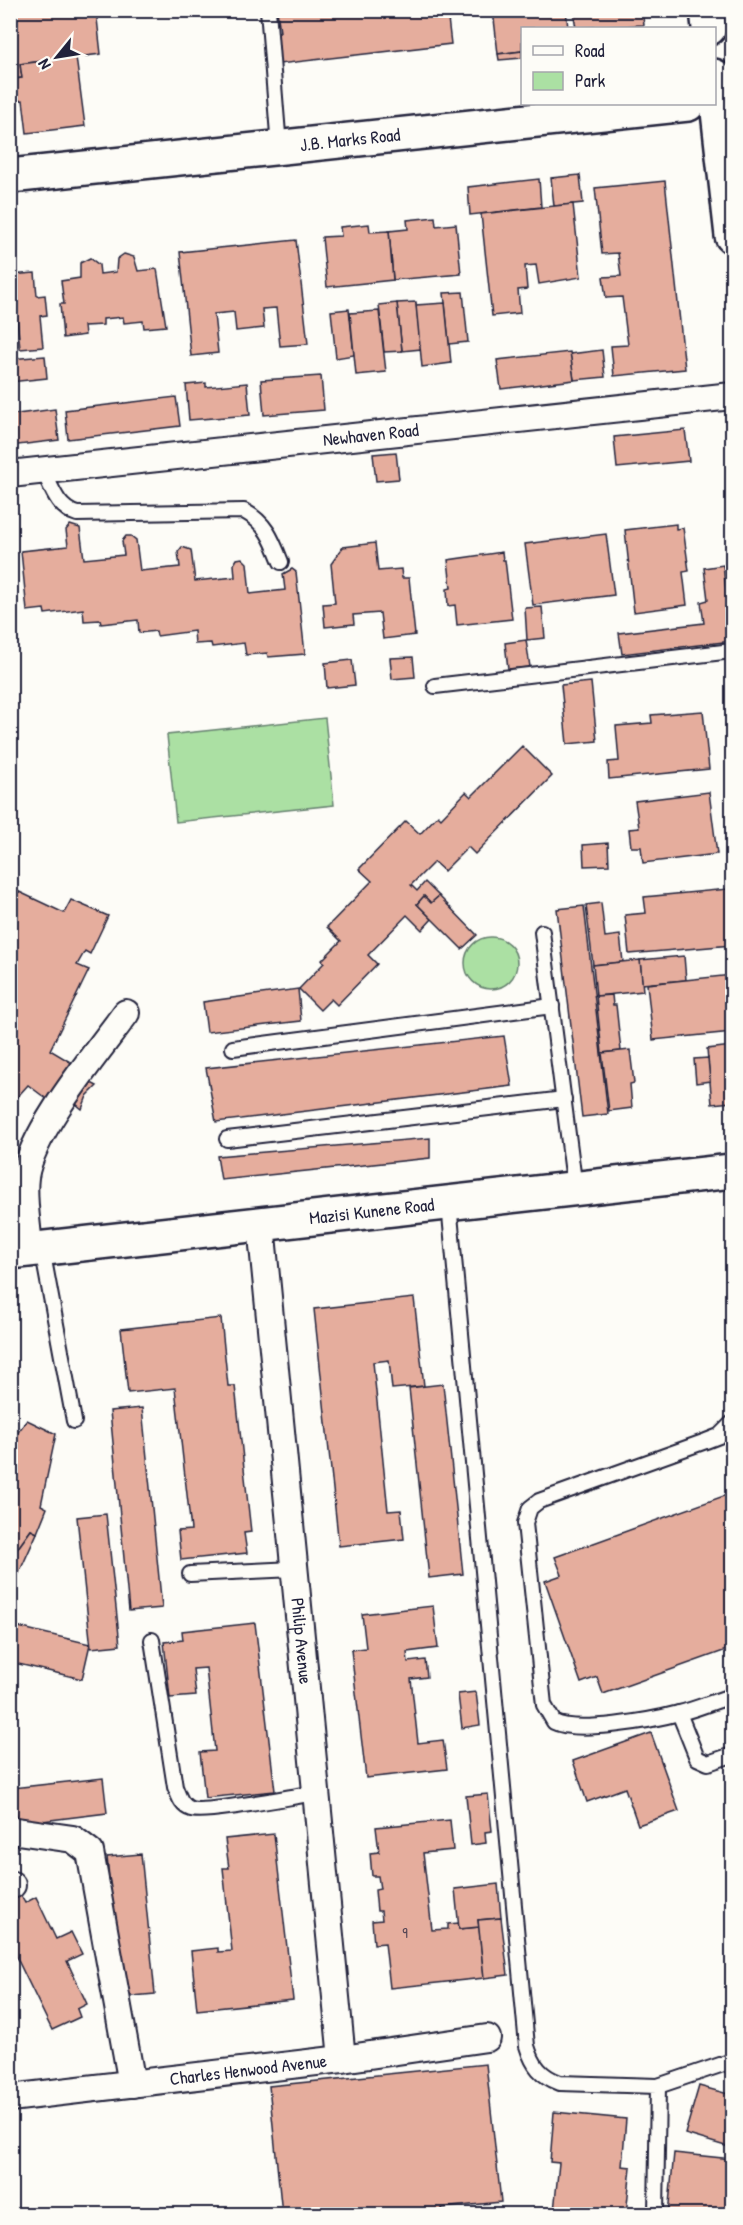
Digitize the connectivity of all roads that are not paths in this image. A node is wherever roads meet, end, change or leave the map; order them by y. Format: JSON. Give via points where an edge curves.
{"nodes":[{"id":1,"x":268,"y":10,"type":"edge"},
{"id":2,"x":707,"y":10,"type":"edge"},
{"id":3,"x":709,"y":27,"type":"edge"},
{"id":4,"x":636,"y":105,"type":"edge"},
{"id":5,"x":714,"y":105,"type":"edge"},
{"id":6,"x":279,"y":147,"type":"junction"},
{"id":7,"x":10,"y":176,"type":"edge"},
{"id":8,"x":732,"y":236,"type":"edge"},
{"id":9,"x":732,"y":396,"type":"edge"},
{"id":10,"x":43,"y":470,"type":"junction"},
{"id":11,"x":10,"y":474,"type":"edge"},
{"id":12,"x":281,"y":562,"type":"dead end"},
{"id":13,"x":732,"y":651,"type":"edge"},
{"id":14,"x":435,"y":686,"type":"dead end"},
{"id":15,"x":542,"y":932,"type":"dead end"},
{"id":16,"x":552,"y":1006,"type":"junction"},
{"id":17,"x":126,"y":1013,"type":"dead end"},
{"id":18,"x":233,"y":1048,"type":"dead end"},
{"id":19,"x":564,"y":1099,"type":"junction"},
{"id":20,"x":227,"y":1139,"type":"dead end"},
{"id":21,"x":732,"y":1171,"type":"edge"},
{"id":22,"x":575,"y":1189,"type":"junction"},
{"id":23,"x":448,"y":1204,"type":"junction"},
{"id":24,"x":261,"y":1225,"type":"junction"},
{"id":25,"x":27,"y":1251,"type":"edge"},
{"id":26,"x":74,"y":1421,"type":"dead end"},
{"id":27,"x":732,"y":1424,"type":"edge"},
{"id":28,"x":294,"y":1569,"type":"junction"},
{"id":29,"x":190,"y":1574,"type":"dead end"},
{"id":30,"x":152,"y":1640,"type":"dead end"},
{"id":31,"x":732,"y":1696,"type":"edge"},
{"id":32,"x":679,"y":1713,"type":"junction"},
{"id":33,"x":732,"y":1755,"type":"edge"},
{"id":34,"x":316,"y":1793,"type":"junction"},
{"id":35,"x":10,"y":1830,"type":"edge"},
{"id":36,"x":487,"y":2038,"type":"dead end"},
{"id":37,"x":342,"y":2059,"type":"junction"},
{"id":38,"x":732,"y":2061,"type":"edge"},
{"id":39,"x":132,"y":2084,"type":"junction"},
{"id":40,"x":658,"y":2086,"type":"junction"},
{"id":41,"x":10,"y":2098,"type":"edge"},
{"id":42,"x":656,"y":2214,"type":"edge"}],
"edges":[{"from":1,"to":6,"type":"lane"},
{"from":2,"to":3,"type":"street"},
{"from":4,"to":6,"type":"street","name":"J.B. Marks Road"},
{"from":5,"to":8,"type":"street"},
{"from":6,"to":7,"type":"street","name":"J.B. Marks Road"},
{"from":9,"to":10,"type":"street","name":"Newhaven Road"},
{"from":10,"to":11,"type":"street","name":"Newhaven Road"},
{"from":10,"to":12,"type":"lane","via":[[59,503],[77,514],[244,511],[268,530]]},
{"from":13,"to":14,"type":"lane"},
{"from":15,"to":16,"type":"lane"},
{"from":16,"to":18,"type":"lane"},
{"from":16,"to":19,"type":"lane"},
{"from":17,"to":25,"type":"street","via":[[58,1109],[30,1157],[25,1179]]},
{"from":19,"to":20,"type":"lane"},
{"from":19,"to":22,"type":"lane"},
{"from":21,"to":22,"type":"street","name":"Mazisi Kunene Road"},
{"from":22,"to":23,"type":"street","name":"Mazisi Kunene Road"},
{"from":23,"to":24,"type":"street","name":"Mazisi Kunene Road"},
{"from":23,"to":40,"type":"lane","via":[[527,2046],[537,2070],[560,2083]]},
{"from":24,"to":25,"type":"street","name":"Mazisi Kunene Road"},
{"from":24,"to":28,"type":"street","name":"Philip Avenue"},
{"from":25,"to":26,"type":"lane"},
{"from":27,"to":32,"type":"lane","via":[[719,1436],[539,1501],[530,1508],[525,1523],[544,1705],[554,1722],[572,1727]]},
{"from":28,"to":29,"type":"lane"},
{"from":28,"to":34,"type":"street","name":"Philip Avenue"},
{"from":30,"to":34,"type":"lane","via":[[175,1787],[182,1804],[191,1810],[210,1810]]},
{"from":31,"to":32,"type":"lane"},
{"from":32,"to":33,"type":"lane","via":[[697,1758],[708,1763]]},
{"from":34,"to":37,"type":"street","name":"Philip Avenue"},
{"from":35,"to":39,"type":"street","via":[[73,1839],[90,1852]]},
{"from":36,"to":37,"type":"street","name":"Charles Henwood Avenue"},
{"from":37,"to":39,"type":"street","name":"Charles Henwood Avenue"},
{"from":38,"to":40,"type":"lane"},
{"from":39,"to":41,"type":"street","name":"Charles Henwood Avenue"},
{"from":40,"to":42,"type":"lane"}]}
